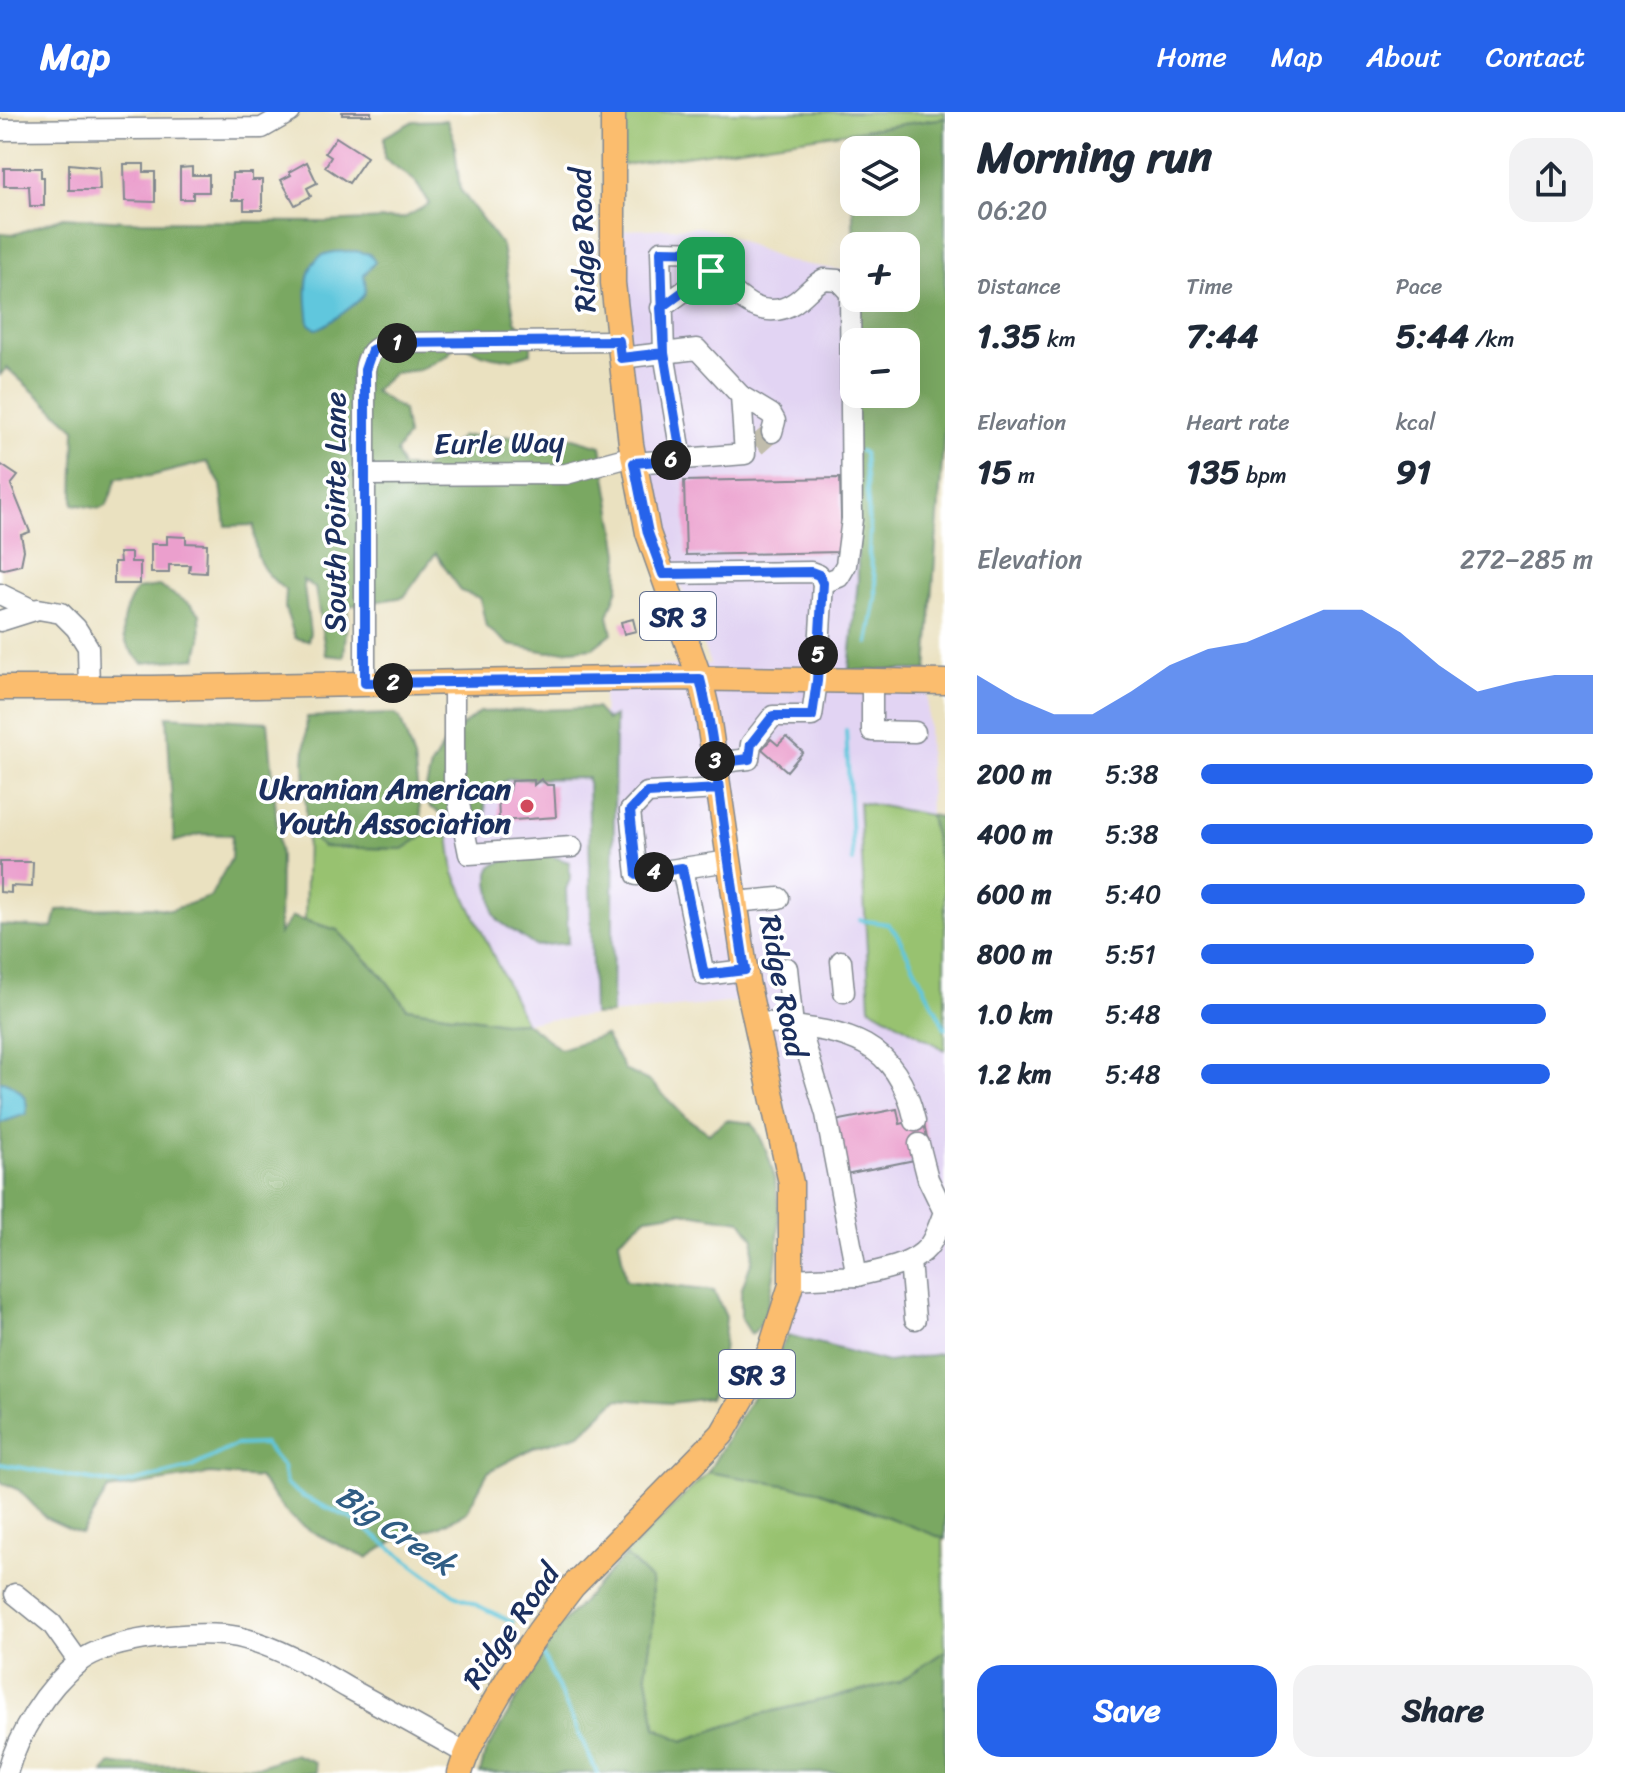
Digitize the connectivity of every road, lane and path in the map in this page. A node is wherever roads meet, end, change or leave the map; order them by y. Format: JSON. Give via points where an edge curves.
{"nodes":[{"id":1,"x":290,"y":112,"type":"edge"},
{"id":2,"x":613,"y":112,"type":"edge"},
{"id":3,"x":0,"y":130,"type":"edge"},
{"id":4,"x":711,"y":271,"type":"junction"},
{"id":5,"x":661,"y":308,"type":"junction"},
{"id":6,"x":620,"y":350,"type":"junction"},
{"id":7,"x":664,"y":353,"type":"junction"},
{"id":8,"x":741,"y":396,"type":"junction"},
{"id":9,"x":772,"y":432,"type":"dead end"},
{"id":10,"x":682,"y":459,"type":"junction"},
{"id":11,"x":634,"y":460,"type":"junction"},
{"id":12,"x":365,"y":475,"type":"junction"},
{"id":13,"x":663,"y":574,"type":"junction"},
{"id":14,"x":823,"y":583,"type":"junction"},
{"id":15,"x":0,"y":594,"type":"edge"},
{"id":16,"x":33,"y":610,"type":"junction"},
{"id":17,"x":0,"y":621,"type":"edge"},
{"id":18,"x":700,"y":679,"type":"junction"},
{"id":19,"x":817,"y":681,"type":"junction"},
{"id":20,"x":872,"y":681,"type":"junction"},
{"id":21,"x":945,"y":681,"type":"edge"},
{"id":22,"x":454,"y":682,"type":"junction"},
{"id":23,"x":365,"y":683,"type":"junction"},
{"id":24,"x":0,"y":688,"type":"edge"},
{"id":25,"x":89,"y":688,"type":"junction"},
{"id":26,"x":915,"y":732,"type":"dead end"},
{"id":27,"x":715,"y":763,"type":"junction"},
{"id":28,"x":719,"y":789,"type":"junction"},
{"id":29,"x":572,"y":847,"type":"dead end"},
{"id":30,"x":729,"y":861,"type":"junction"},
{"id":31,"x":682,"y":868,"type":"junction"},
{"id":32,"x":779,"y":898,"type":"dead end"},
{"id":33,"x":735,"y":902,"type":"junction"},
{"id":34,"x":841,"y":961,"type":"dead end"},
{"id":35,"x":787,"y":968,"type":"dead end"},
{"id":36,"x":745,"y":970,"type":"junction"},
{"id":37,"x":844,"y":992,"type":"dead end"},
{"id":38,"x":755,"y":1021,"type":"junction"},
{"id":39,"x":793,"y":1026,"type":"junction"},
{"id":40,"x":915,"y":1121,"type":"dead end"},
{"id":41,"x":919,"y":1144,"type":"dead end"},
{"id":42,"x":944,"y":1212,"type":"edge"},
{"id":43,"x":910,"y":1261,"type":"junction"},
{"id":44,"x":857,"y":1276,"type":"junction"},
{"id":45,"x":791,"y":1279,"type":"junction"},
{"id":46,"x":915,"y":1319,"type":"dead end"},
{"id":47,"x":15,"y":1594,"type":"dead end"},
{"id":48,"x":79,"y":1662,"type":"junction"},
{"id":49,"x":462,"y":1763,"type":"edge"},
{"id":50,"x":7,"y":1773,"type":"edge"}],
"edges":[{"from":1,"to":3,"type":"street","via":[[262,128]]},
{"from":2,"to":6,"type":"main road","name":"Ridge Road","number":"SR 3","via":[[613,283]]},
{"from":4,"to":5,"type":"street"},
{"from":4,"to":5,"type":"street","via":[[717,267],[714,252],[661,251]]},
{"from":4,"to":14,"type":"street","via":[[761,310],[787,307],[824,279],[838,280],[850,293],[852,519],[846,565],[839,577]]},
{"from":5,"to":7,"type":"street"},
{"from":6,"to":7,"type":"street"},
{"from":6,"to":11,"type":"main road","name":"Ridge Road","number":"SR 3"},
{"from":6,"to":12,"type":"street","name":"South Pointe Lane","via":[[380,345],[372,350],[365,370]]},
{"from":7,"to":8,"type":"street","via":[[697,349]]},
{"from":7,"to":10,"type":"street"},
{"from":8,"to":9,"type":"street","via":[[771,414]]},
{"from":8,"to":10,"type":"street","name":"Eurle Way","via":[[750,450]]},
{"from":10,"to":11,"type":"street","name":"Eurle Way"},
{"from":11,"to":12,"type":"street","name":"Eurle Way","via":[[559,475]]},
{"from":11,"to":13,"type":"main road","name":"Ridge Road","number":"SR 3","via":[[648,533]]},
{"from":12,"to":23,"type":"street","name":"South Pointe Lane"},
{"from":13,"to":14,"type":"street","via":[[811,572]]},
{"from":13,"to":18,"type":"main road","name":"Ridge Road","number":"SR 3"},
{"from":14,"to":19,"type":"street"},
{"from":15,"to":16,"type":"street"},
{"from":16,"to":17,"type":"street"},
{"from":16,"to":25,"type":"street","via":[[61,613],[76,628],[88,647]]},
{"from":18,"to":19,"type":"main road"},
{"from":18,"to":22,"type":"main road"},
{"from":18,"to":27,"type":"main road","name":"Ridge Road","number":"SR 3"},
{"from":19,"to":20,"type":"main road"},
{"from":19,"to":27,"type":"street","via":[[812,716],[773,716],[751,744],[749,759]]},
{"from":20,"to":21,"type":"main road"},
{"from":20,"to":26,"type":"street","via":[[872,731]]},
{"from":22,"to":23,"type":"main road"},
{"from":22,"to":29,"type":"street","via":[[454,779],[469,854]]},
{"from":23,"to":25,"type":"main road"},
{"from":24,"to":25,"type":"main road"},
{"from":27,"to":28,"type":"main road","name":"Ridge Road","number":"SR 3"},
{"from":28,"to":30,"type":"main road","name":"Ridge Road","number":"SR 3"},
{"from":28,"to":31,"type":"street","via":[[647,793],[630,811],[637,875]]},
{"from":30,"to":31,"type":"street"},
{"from":30,"to":33,"type":"main road","name":"Ridge Road","number":"SR 3"},
{"from":31,"to":36,"type":"street","via":[[704,975]]},
{"from":32,"to":33,"type":"street"},
{"from":33,"to":36,"type":"main road","name":"Ridge Road","number":"SR 3"},
{"from":34,"to":37,"type":"street"},
{"from":35,"to":39,"type":"street"},
{"from":36,"to":38,"type":"main road","name":"Ridge Road","number":"SR 3"},
{"from":38,"to":39,"type":"street"},
{"from":38,"to":45,"type":"main road","name":"Ridge Road","number":"SR 3","via":[[791,1183]]},
{"from":39,"to":40,"type":"street","via":[[871,1045],[905,1091]]},
{"from":39,"to":44,"type":"street","via":[[804,1041],[826,1114]]},
{"from":41,"to":42,"type":"street"},
{"from":42,"to":43,"type":"street","via":[[928,1247]]},
{"from":43,"to":44,"type":"street"},
{"from":43,"to":46,"type":"street"},
{"from":44,"to":45,"type":"street"},
{"from":45,"to":49,"type":"main road","name":"Ridge Road","number":"SR 3","via":[[770,1351],[722,1434],[573,1586],[519,1659]]},
{"from":47,"to":48,"type":"street","via":[[52,1624]]},
{"from":48,"to":49,"type":"street","via":[[135,1641],[175,1634],[236,1636],[313,1668]]},
{"from":48,"to":50,"type":"street","via":[[41,1704],[14,1748]]}]}
